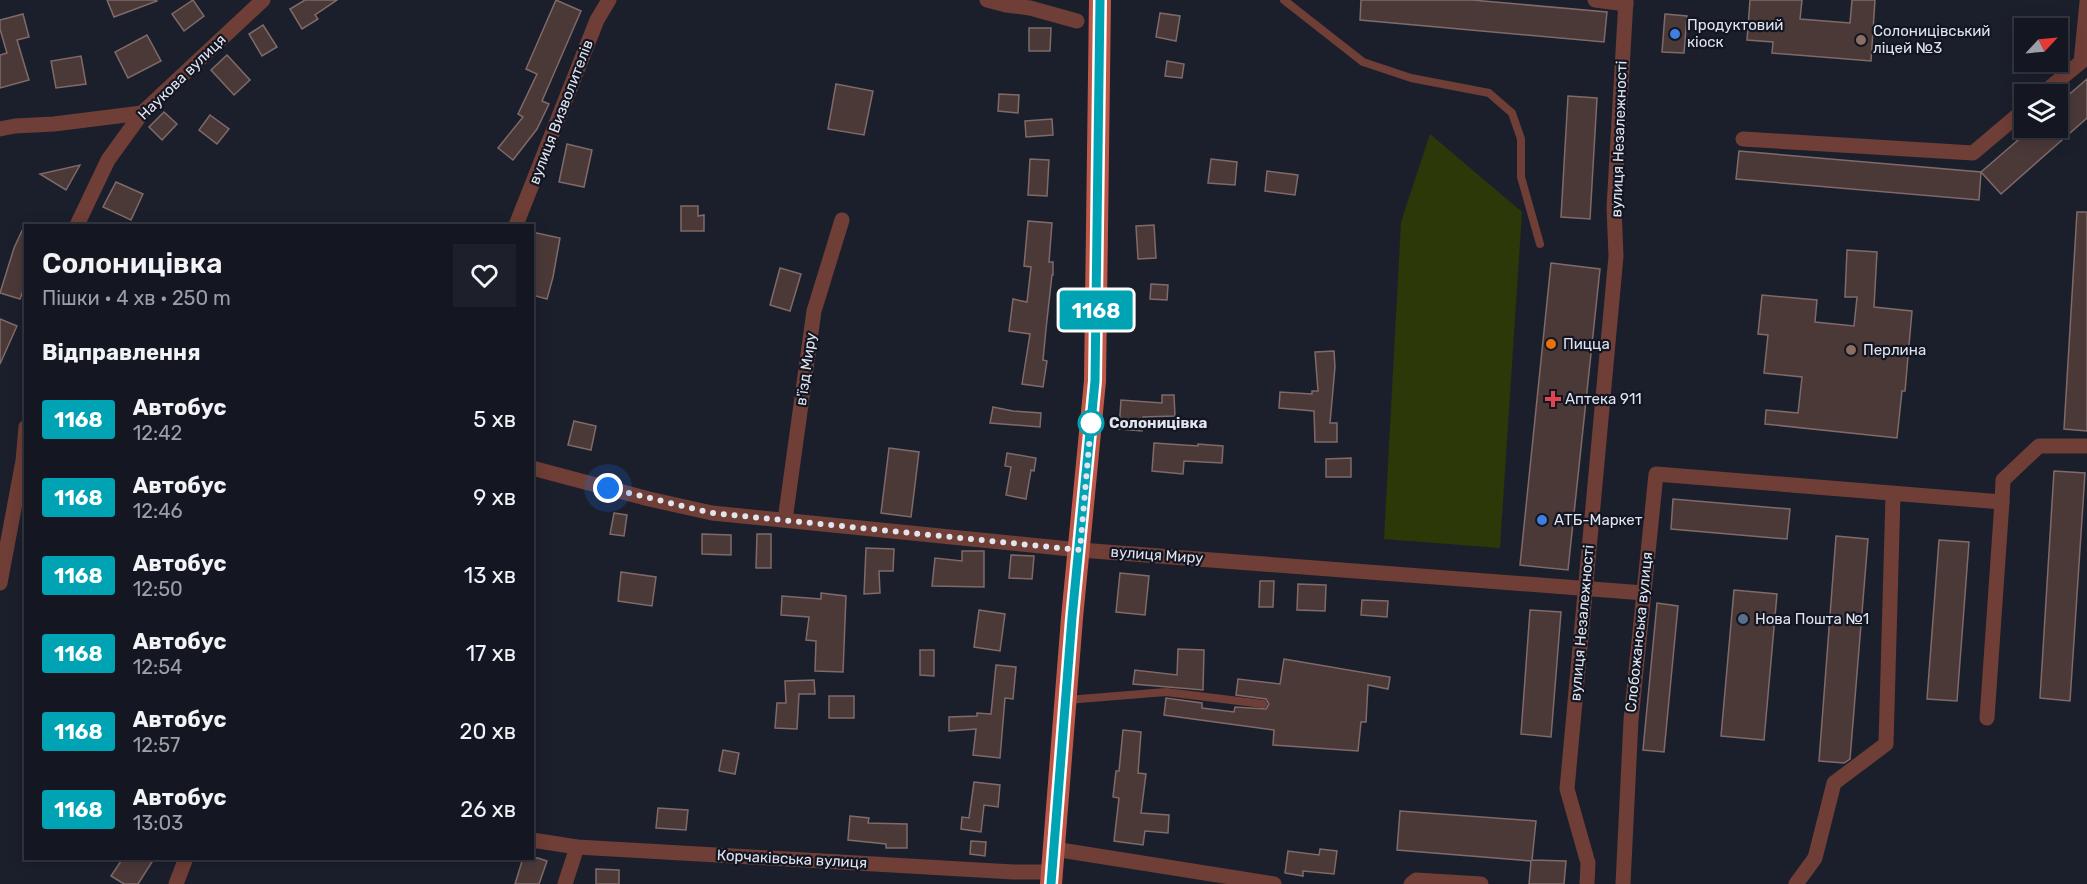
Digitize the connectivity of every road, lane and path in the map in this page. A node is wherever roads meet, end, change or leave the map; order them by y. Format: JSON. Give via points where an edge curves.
{"nodes":[{"id":1,"x":609,"y":0,"type":"edge"},
{"id":2,"x":987,"y":0,"type":"edge"},
{"id":3,"x":1100,"y":0,"type":"edge"},
{"id":4,"x":1284,"y":0,"type":"edge"},
{"id":5,"x":1595,"y":0,"type":"edge"},
{"id":6,"x":259,"y":1,"type":"edge"},
{"id":7,"x":1626,"y":2,"type":"edge"},
{"id":8,"x":2087,"y":2,"type":"edge"},
{"id":9,"x":1077,"y":21,"type":"dead end"},
{"id":10,"x":2054,"y":84,"type":"edge"},
{"id":11,"x":142,"y":113,"type":"junction"},
{"id":12,"x":2014,"y":118,"type":"edge"},
{"id":13,"x":0,"y":129,"type":"edge"},
{"id":14,"x":1743,"y":139,"type":"dead end"},
{"id":15,"x":842,"y":220,"type":"dead end"},
{"id":16,"x":77,"y":224,"type":"edge"},
{"id":17,"x":516,"y":224,"type":"edge"},
{"id":18,"x":1540,"y":243,"type":"dead end"},
{"id":19,"x":2087,"y":446,"type":"edge"},
{"id":20,"x":24,"y":461,"type":"edge"},
{"id":21,"x":534,"y":469,"type":"edge"},
{"id":22,"x":1893,"y":495,"type":"junction"},
{"id":23,"x":2002,"y":502,"type":"junction"},
{"id":24,"x":785,"y":520,"type":"junction"},
{"id":25,"x":1080,"y":550,"type":"junction"},
{"id":26,"x":0,"y":583,"type":"edge"},
{"id":27,"x":1585,"y":589,"type":"junction"},
{"id":28,"x":1644,"y":593,"type":"junction"},
{"id":29,"x":1066,"y":700,"type":"junction"},
{"id":30,"x":1263,"y":704,"type":"dead end"},
{"id":31,"x":1987,"y":718,"type":"dead end"},
{"id":32,"x":534,"y":840,"type":"edge"},
{"id":33,"x":577,"y":847,"type":"junction"},
{"id":34,"x":1054,"y":849,"type":"junction"},
{"id":35,"x":185,"y":860,"type":"edge"},
{"id":36,"x":1052,"y":878,"type":"edge"},
{"id":37,"x":176,"y":884,"type":"edge"},
{"id":38,"x":565,"y":884,"type":"edge"},
{"id":39,"x":1274,"y":884,"type":"edge"},
{"id":40,"x":1411,"y":884,"type":"edge"},
{"id":41,"x":1481,"y":884,"type":"edge"},
{"id":42,"x":1587,"y":884,"type":"edge"},
{"id":43,"x":1623,"y":884,"type":"edge"},
{"id":44,"x":1796,"y":884,"type":"edge"}],
"edges":[{"from":1,"to":17,"type":"street","name":"вулиця Визволителів","via":[[597,20]]},
{"from":2,"to":9,"type":"street"},
{"from":3,"to":25,"type":"main road","via":[[1095,381]]},
{"from":4,"to":18,"type":"lane","via":[[1363,62],[1411,78],[1489,93],[1512,113],[1521,139],[1521,177]]},
{"from":5,"to":7,"type":"street"},
{"from":6,"to":11,"type":"street","name":"Наукова вулиця"},
{"from":7,"to":27,"type":"street","name":"вулиця Незалежності","via":[[1614,208],[1616,256]]},
{"from":8,"to":10,"type":"street","via":[[2081,62]]},
{"from":11,"to":13,"type":"street"},
{"from":11,"to":16,"type":"street","name":"Наукова вулиця","via":[[108,160]]},
{"from":12,"to":14,"type":"street","via":[[1973,153]]},
{"from":15,"to":24,"type":"street","name":"в'їзд Миру","via":[[814,311]]},
{"from":19,"to":23,"type":"street","via":[[2039,446],[2003,480]]},
{"from":20,"to":26,"type":"street"},
{"from":21,"to":24,"type":"street","name":"вулиця Миру","via":[[712,513]]},
{"from":22,"to":23,"type":"street","name":"Слобожанська вулиця"},
{"from":22,"to":28,"type":"street","name":"Слобожанська вулиця","via":[[1656,474]]},
{"from":22,"to":44,"type":"street","via":[[1886,744],[1834,783],[1815,858]]},
{"from":23,"to":31,"type":"street"},
{"from":24,"to":25,"type":"street","name":"вулиця Миру"},
{"from":25,"to":27,"type":"street","name":"вулиця Миру"},
{"from":25,"to":29,"type":"main road"},
{"from":27,"to":28,"type":"street","name":"вулиця Миру"},
{"from":27,"to":42,"type":"street","name":"вулиця Незалежності","via":[[1567,789],[1588,863]]},
{"from":28,"to":43,"type":"street","name":"Слобожанська вулиця","via":[[1630,720]]},
{"from":29,"to":30,"type":"lane","via":[[1167,692]]},
{"from":29,"to":34,"type":"main road"},
{"from":32,"to":33,"type":"street","name":"Корчаківська вулиця"},
{"from":33,"to":36,"type":"street","name":"Корчаківська вулиця","via":[[1013,872]]},
{"from":33,"to":38,"type":"street"},
{"from":34,"to":36,"type":"main road"},
{"from":34,"to":39,"type":"street"},
{"from":35,"to":37,"type":"street"},
{"from":40,"to":41,"type":"street","via":[[1416,880]]}]}
